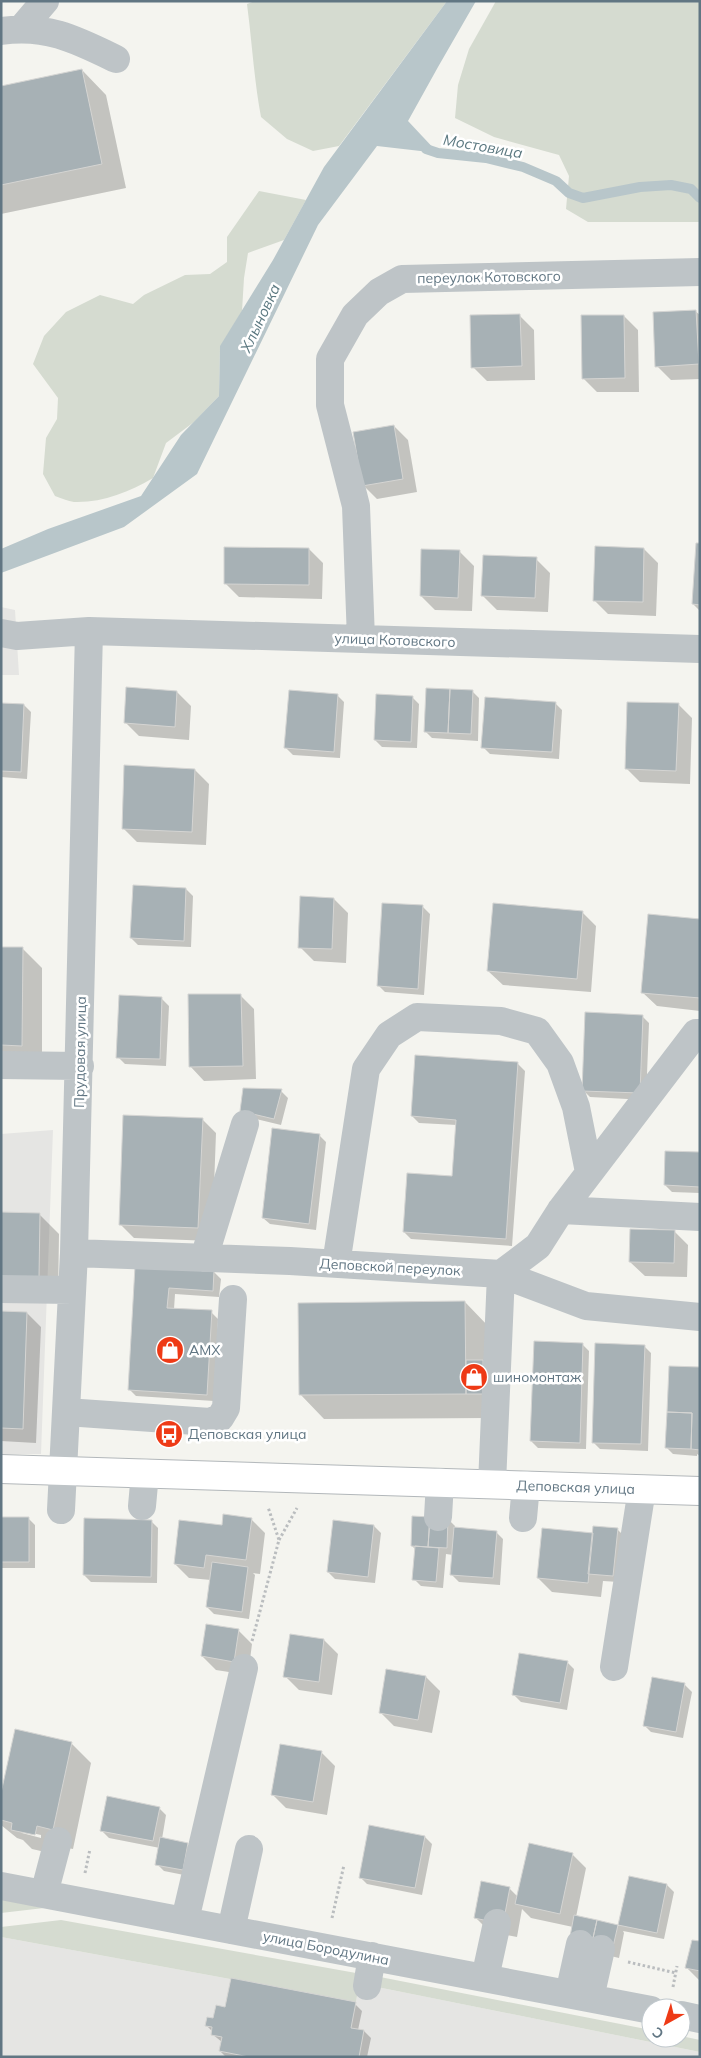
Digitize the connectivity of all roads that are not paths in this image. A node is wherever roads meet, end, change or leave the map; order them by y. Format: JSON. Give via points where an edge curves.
{"nodes":[{"id":1,"x":45,"y":1,"type":"edge"},
{"id":2,"x":12,"y":29,"type":"edge"},
{"id":3,"x":116,"y":59,"type":"dead end"},
{"id":4,"x":700,"y":272,"type":"edge"},
{"id":5,"x":90,"y":631,"type":"junction"},
{"id":6,"x":1,"y":633,"type":"edge"},
{"id":7,"x":361,"y":640,"type":"junction"},
{"id":8,"x":700,"y":649,"type":"edge"},
{"id":9,"x":700,"y":1033,"type":"edge"},
{"id":10,"x":1,"y":1065,"type":"edge"},
{"id":11,"x":80,"y":1066,"type":"junction"},
{"id":12,"x":245,"y":1124,"type":"dead end"},
{"id":13,"x":589,"y":1172,"type":"junction"},
{"id":14,"x":560,"y":1210,"type":"junction"},
{"id":15,"x":700,"y":1217,"type":"edge"},
{"id":16,"x":74,"y":1253,"type":"junction"},
{"id":17,"x":204,"y":1258,"type":"junction"},
{"id":18,"x":336,"y":1264,"type":"junction"},
{"id":19,"x":501,"y":1274,"type":"junction"},
{"id":20,"x":1,"y":1289,"type":"edge"},
{"id":21,"x":72,"y":1290,"type":"junction"},
{"id":22,"x":232,"y":1299,"type":"dead end"},
{"id":23,"x":700,"y":1317,"type":"edge"},
{"id":24,"x":66,"y":1412,"type":"junction"},
{"id":25,"x":1,"y":1469,"type":"edge"},
{"id":26,"x":63,"y":1472,"type":"junction"},
{"id":27,"x":145,"y":1473,"type":"junction"},
{"id":28,"x":432,"y":1482,"type":"junction"},
{"id":29,"x":492,"y":1484,"type":"junction"},
{"id":30,"x":526,"y":1485,"type":"junction"},
{"id":31,"x":642,"y":1489,"type":"junction"},
{"id":32,"x":700,"y":1491,"type":"edge"},
{"id":33,"x":142,"y":1506,"type":"dead end"},
{"id":34,"x":61,"y":1510,"type":"dead end"},
{"id":35,"x":430,"y":1517,"type":"dead end"},
{"id":36,"x":523,"y":1518,"type":"dead end"},
{"id":37,"x":614,"y":1667,"type":"dead end"},
{"id":38,"x":244,"y":1668,"type":"road end"},
{"id":39,"x":58,"y":1841,"type":"dead end"},
{"id":40,"x":249,"y":1849,"type":"dead end"},
{"id":41,"x":1,"y":1886,"type":"edge"},
{"id":42,"x":44,"y":1894,"type":"junction"},
{"id":43,"x":185,"y":1920,"type":"junction"},
{"id":44,"x":497,"y":1923,"type":"dead end"},
{"id":45,"x":231,"y":1930,"type":"junction"},
{"id":46,"x":591,"y":1946,"type":"dead end"},
{"id":47,"x":372,"y":1956,"type":"junction"},
{"id":48,"x":485,"y":1978,"type":"junction"},
{"id":49,"x":367,"y":1986,"type":"dead end"},
{"id":50,"x":580,"y":1996,"type":"junction"},
{"id":51,"x":641,"y":2003,"type":"edge"}],
"edges":[{"from":1,"to":2,"type":"street"},
{"from":2,"to":3,"type":"street","via":[[72,37]]},
{"from":4,"to":7,"type":"street","name":"переулок Котовского","via":[[402,279],[379,292],[354,315],[330,359],[330,405],[356,506]]},
{"from":5,"to":6,"type":"street","name":"улица Котовского","via":[[17,636]]},
{"from":5,"to":7,"type":"street","name":"улица Котовского"},
{"from":5,"to":11,"type":"street","name":"Прудовая улица"},
{"from":7,"to":8,"type":"street","name":"улица Котовского"},
{"from":9,"to":13,"type":"street","via":[[696,1033]]},
{"from":10,"to":11,"type":"street"},
{"from":11,"to":16,"type":"street","name":"Прудовая улица"},
{"from":12,"to":17,"type":"street"},
{"from":13,"to":14,"type":"street"},
{"from":13,"to":18,"type":"street","via":[[576,1107],[560,1063],[537,1031],[501,1021],[417,1018],[390,1035],[366,1069]]},
{"from":14,"to":15,"type":"street"},
{"from":14,"to":19,"type":"street","via":[[538,1246]]},
{"from":16,"to":17,"type":"street","name":"Деповской переулок"},
{"from":16,"to":21,"type":"street","name":"Прудовая улица"},
{"from":17,"to":18,"type":"street","name":"Деповской переулок"},
{"from":18,"to":19,"type":"street","name":"Деповской переулок"},
{"from":19,"to":23,"type":"street","name":"Деповской переулок","via":[[586,1306]]},
{"from":19,"to":29,"type":"street"},
{"from":20,"to":21,"type":"street"},
{"from":21,"to":24,"type":"street","name":"Прудовая улица"},
{"from":22,"to":24,"type":"street","via":[[226,1408],[220,1418],[210,1422]]},
{"from":24,"to":26,"type":"street","name":"Прудовая улица"},
{"from":25,"to":26,"type":"main road","name":"Деповская улица"},
{"from":26,"to":27,"type":"main road","name":"Деповская улица"},
{"from":26,"to":34,"type":"street","name":"Прудовая улица"},
{"from":27,"to":28,"type":"main road","name":"Деповская улица"},
{"from":27,"to":33,"type":"street"},
{"from":28,"to":29,"type":"main road","name":"Деповская улица"},
{"from":28,"to":35,"type":"street"},
{"from":29,"to":30,"type":"main road","name":"Деповская улица"},
{"from":30,"to":31,"type":"main road","name":"Деповская улица"},
{"from":30,"to":36,"type":"street"},
{"from":31,"to":32,"type":"main road","name":"Деповская улица"},
{"from":31,"to":37,"type":"street"},
{"from":38,"to":43,"type":"street"},
{"from":39,"to":42,"type":"street"},
{"from":40,"to":45,"type":"street"},
{"from":41,"to":42,"type":"street","name":"улица Бородулина"},
{"from":42,"to":43,"type":"street","name":"улица Бородулина"},
{"from":43,"to":45,"type":"street","name":"улица Бородулина"},
{"from":44,"to":48,"type":"street"},
{"from":45,"to":47,"type":"street","name":"улица Бородулина"},
{"from":46,"to":50,"type":"street"},
{"from":47,"to":48,"type":"street","name":"улица Бородулина"},
{"from":47,"to":49,"type":"street"},
{"from":48,"to":50,"type":"street","name":"улица Бородулина"},
{"from":50,"to":51,"type":"street","name":"улица Бородулина"}]}
